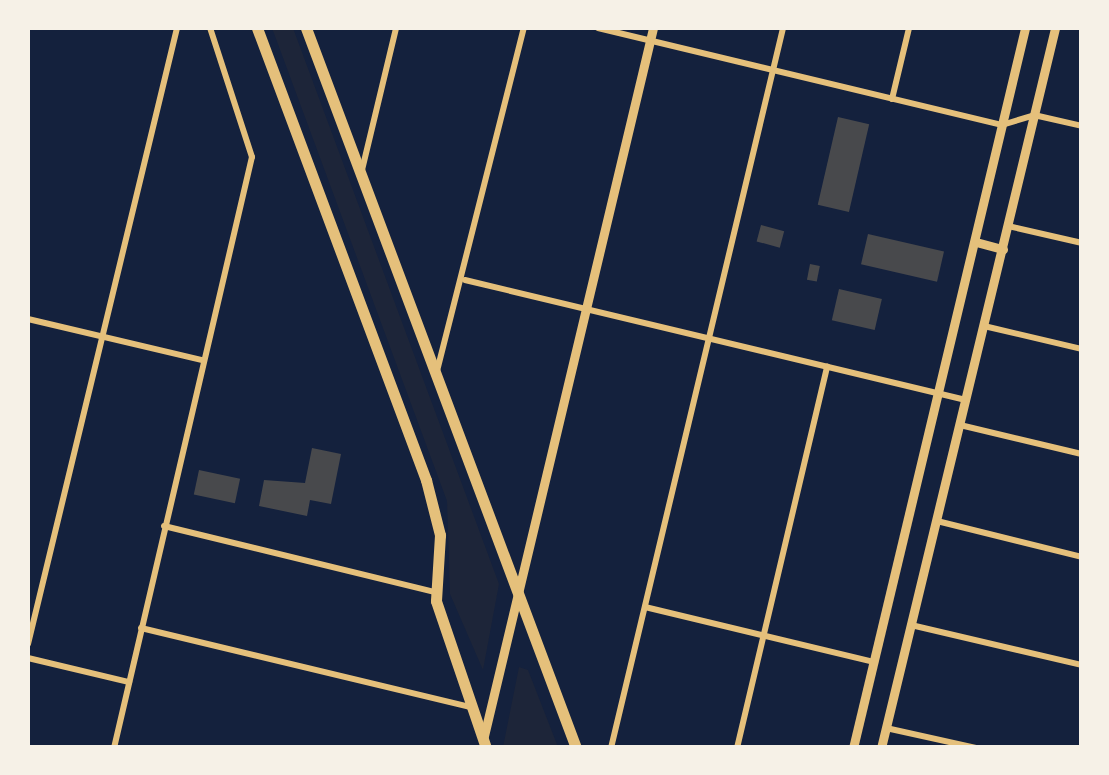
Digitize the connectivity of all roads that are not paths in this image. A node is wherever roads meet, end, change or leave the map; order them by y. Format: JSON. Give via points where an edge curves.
{"nodes":[{"id":1,"x":177,"y":28,"type":"edge"},
{"id":2,"x":210,"y":28,"type":"edge"},
{"id":3,"x":257,"y":28,"type":"edge"},
{"id":4,"x":306,"y":28,"type":"edge"},
{"id":5,"x":396,"y":28,"type":"edge"},
{"id":6,"x":524,"y":28,"type":"edge"},
{"id":7,"x":598,"y":28,"type":"edge"},
{"id":8,"x":653,"y":28,"type":"edge"},
{"id":9,"x":784,"y":28,"type":"edge"},
{"id":10,"x":909,"y":28,"type":"edge"},
{"id":11,"x":1024,"y":28,"type":"edge"},
{"id":12,"x":1055,"y":28,"type":"edge"},
{"id":13,"x":650,"y":40,"type":"junction"},
{"id":14,"x":773,"y":70,"type":"junction"},
{"id":15,"x":892,"y":99,"type":"junction"},
{"id":16,"x":1034,"y":115,"type":"junction"},
{"id":17,"x":1002,"y":126,"type":"junction"},
{"id":18,"x":1082,"y":126,"type":"edge"},
{"id":19,"x":362,"y":170,"type":"junction"},
{"id":20,"x":1008,"y":226,"type":"junction"},
{"id":21,"x":976,"y":242,"type":"junction"},
{"id":22,"x":1082,"y":242,"type":"edge"},
{"id":23,"x":1003,"y":249,"type":"junction"},
{"id":24,"x":465,"y":280,"type":"junction"},
{"id":25,"x":586,"y":309,"type":"junction"},
{"id":26,"x":28,"y":319,"type":"edge"},
{"id":27,"x":984,"y":326,"type":"junction"},
{"id":28,"x":101,"y":336,"type":"junction"},
{"id":29,"x":709,"y":338,"type":"junction"},
{"id":30,"x":1082,"y":349,"type":"edge"},
{"id":31,"x":202,"y":360,"type":"junction"},
{"id":32,"x":827,"y":366,"type":"junction"},
{"id":33,"x":437,"y":372,"type":"junction"},
{"id":34,"x":938,"y":392,"type":"junction"},
{"id":35,"x":966,"y":400,"type":"junction"},
{"id":36,"x":960,"y":426,"type":"junction"},
{"id":37,"x":1082,"y":454,"type":"edge"},
{"id":38,"x":937,"y":521,"type":"junction"},
{"id":39,"x":164,"y":526,"type":"junction"},
{"id":40,"x":1082,"y":557,"type":"edge"},
{"id":41,"x":434,"y":592,"type":"junction"},
{"id":42,"x":520,"y":598,"type":"junction"},
{"id":43,"x":645,"y":607,"type":"junction"},
{"id":44,"x":911,"y":625,"type":"junction"},
{"id":45,"x":141,"y":628,"type":"junction"},
{"id":46,"x":763,"y":635,"type":"junction"},
{"id":47,"x":28,"y":644,"type":"edge"},
{"id":48,"x":28,"y":658,"type":"edge"},
{"id":49,"x":874,"y":662,"type":"junction"},
{"id":50,"x":1082,"y":665,"type":"edge"},
{"id":51,"x":128,"y":682,"type":"junction"},
{"id":52,"x":471,"y":707,"type":"junction"},
{"id":53,"x":886,"y":728,"type":"junction"},
{"id":54,"x":484,"y":745,"type":"edge"},
{"id":55,"x":114,"y":748,"type":"edge"},
{"id":56,"x":576,"y":748,"type":"edge"},
{"id":57,"x":612,"y":748,"type":"edge"},
{"id":58,"x":736,"y":748,"type":"edge"},
{"id":59,"x":853,"y":748,"type":"edge"},
{"id":60,"x":882,"y":748,"type":"edge"},
{"id":61,"x":976,"y":748,"type":"edge"}],
"edges":[{"from":1,"to":28,"type":"street"},
{"from":2,"to":31,"type":"street","via":[[252,141]]},
{"from":3,"to":41,"type":"main road","via":[[426,480],[440,536]]},
{"from":4,"to":19,"type":"main road"},
{"from":5,"to":19,"type":"street"},
{"from":6,"to":24,"type":"street"},
{"from":7,"to":13,"type":"street"},
{"from":8,"to":13,"type":"street"},
{"from":9,"to":14,"type":"street"},
{"from":10,"to":15,"type":"street"},
{"from":11,"to":17,"type":"street"},
{"from":12,"to":16,"type":"street"},
{"from":13,"to":14,"type":"street"},
{"from":13,"to":25,"type":"street"},
{"from":14,"to":15,"type":"street"},
{"from":14,"to":29,"type":"street"},
{"from":15,"to":17,"type":"street"},
{"from":16,"to":17,"type":"street"},
{"from":16,"to":18,"type":"street"},
{"from":16,"to":20,"type":"street"},
{"from":17,"to":21,"type":"street"},
{"from":19,"to":33,"type":"main road"},
{"from":20,"to":22,"type":"street"},
{"from":20,"to":23,"type":"street"},
{"from":21,"to":23,"type":"street"},
{"from":21,"to":34,"type":"street"},
{"from":23,"to":27,"type":"street"},
{"from":24,"to":25,"type":"street"},
{"from":24,"to":33,"type":"street"},
{"from":25,"to":29,"type":"street"},
{"from":25,"to":42,"type":"street"},
{"from":26,"to":28,"type":"street"},
{"from":27,"to":30,"type":"street"},
{"from":27,"to":35,"type":"street"},
{"from":28,"to":31,"type":"street"},
{"from":28,"to":47,"type":"street"},
{"from":29,"to":32,"type":"street"},
{"from":29,"to":43,"type":"street"},
{"from":31,"to":39,"type":"street"},
{"from":32,"to":34,"type":"street"},
{"from":32,"to":46,"type":"street"},
{"from":33,"to":42,"type":"main road"},
{"from":34,"to":35,"type":"street"},
{"from":34,"to":49,"type":"street"},
{"from":35,"to":36,"type":"street"},
{"from":36,"to":37,"type":"street"},
{"from":36,"to":38,"type":"street"},
{"from":38,"to":40,"type":"street"},
{"from":38,"to":44,"type":"street"},
{"from":39,"to":41,"type":"street"},
{"from":39,"to":45,"type":"street"},
{"from":41,"to":52,"type":"main road"},
{"from":42,"to":54,"type":"street"},
{"from":42,"to":56,"type":"main road"},
{"from":43,"to":46,"type":"street"},
{"from":43,"to":57,"type":"street"},
{"from":44,"to":50,"type":"street"},
{"from":44,"to":53,"type":"street"},
{"from":45,"to":51,"type":"street"},
{"from":45,"to":52,"type":"street"},
{"from":46,"to":49,"type":"street"},
{"from":46,"to":58,"type":"street"},
{"from":48,"to":51,"type":"street"},
{"from":49,"to":59,"type":"street"},
{"from":51,"to":55,"type":"street"},
{"from":52,"to":54,"type":"main road"},
{"from":53,"to":60,"type":"street"},
{"from":53,"to":61,"type":"street"}]}
